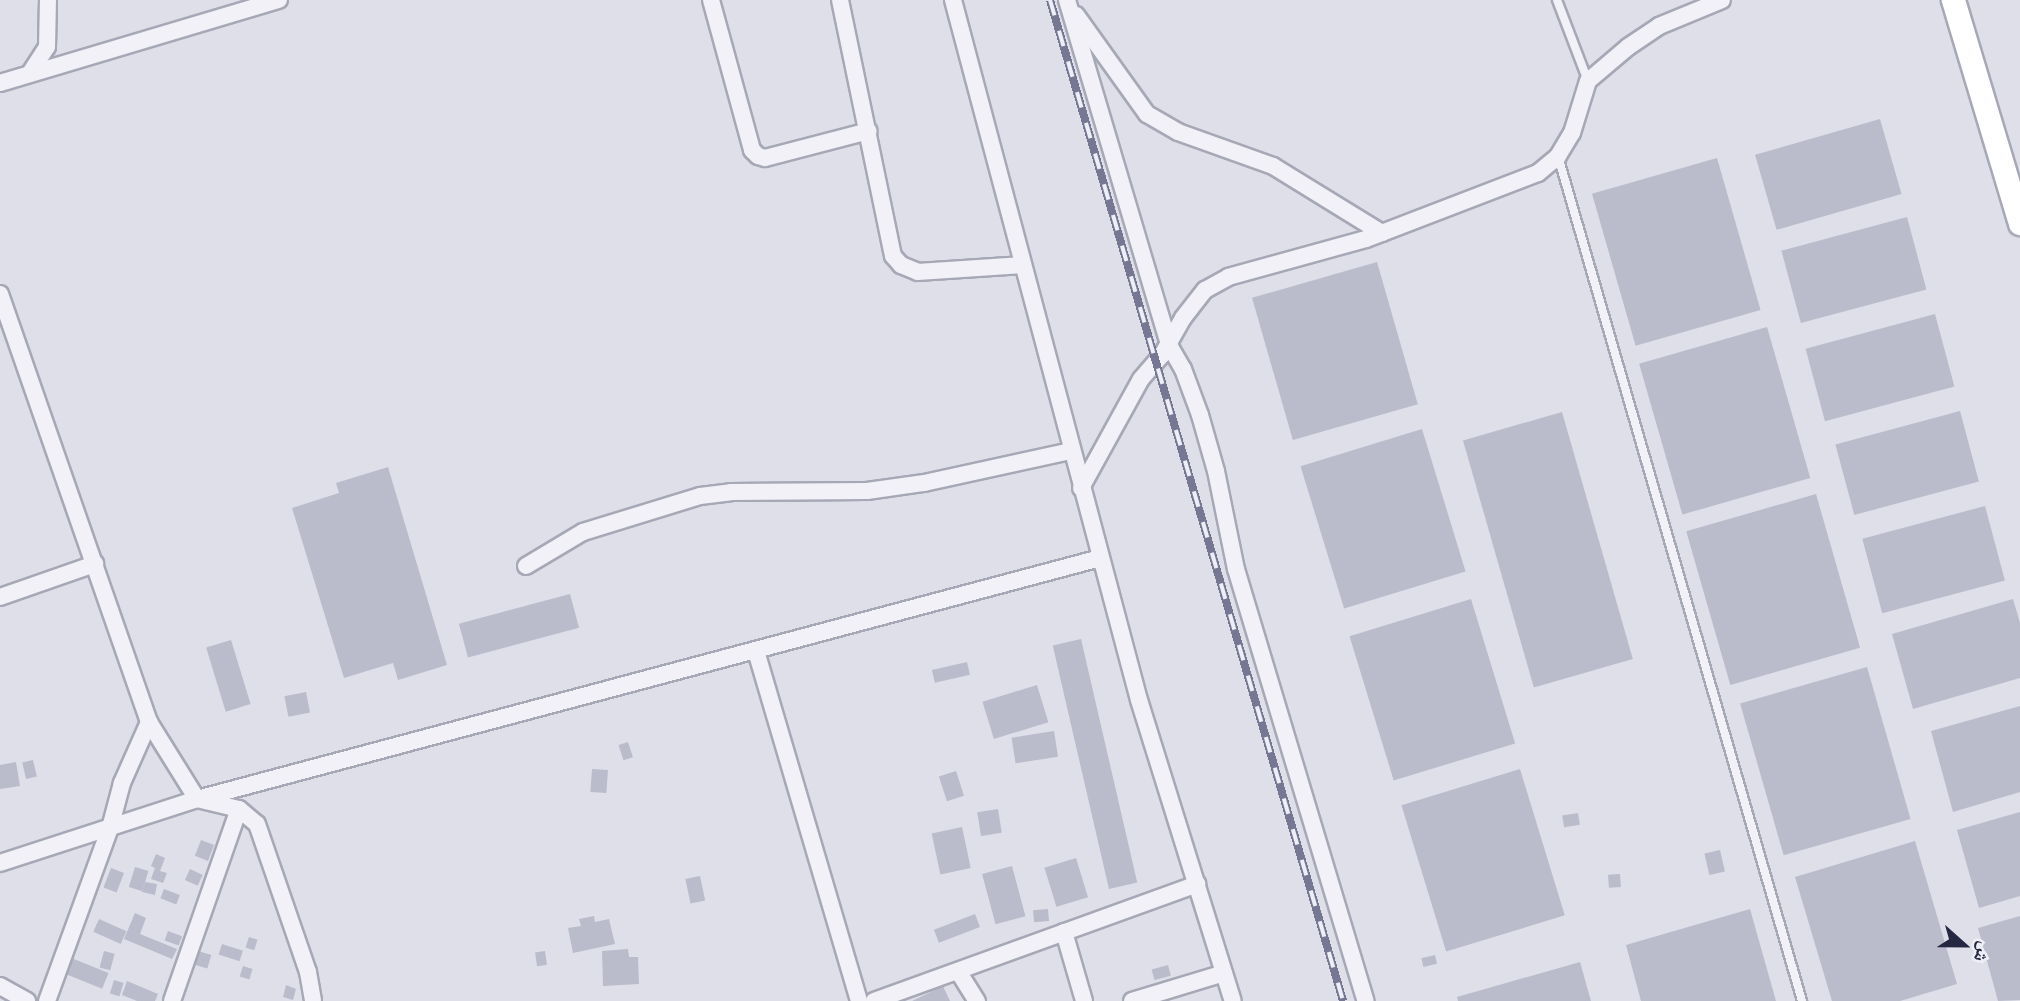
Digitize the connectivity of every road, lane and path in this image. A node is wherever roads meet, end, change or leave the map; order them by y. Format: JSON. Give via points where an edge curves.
{"nodes":[{"id":1,"x":48,"y":0,"type":"edge"},
{"id":2,"x":279,"y":0,"type":"edge"},
{"id":3,"x":710,"y":0,"type":"edge"},
{"id":4,"x":840,"y":0,"type":"edge"},
{"id":5,"x":953,"y":0,"type":"edge"},
{"id":6,"x":1557,"y":0,"type":"edge"},
{"id":7,"x":1721,"y":0,"type":"edge"},
{"id":8,"x":1953,"y":0,"type":"edge"},
{"id":9,"x":1067,"y":1,"type":"edge"},
{"id":10,"x":30,"y":73,"type":"junction"},
{"id":11,"x":1588,"y":81,"type":"junction"},
{"id":12,"x":0,"y":83,"type":"edge"},
{"id":13,"x":869,"y":131,"type":"junction"},
{"id":14,"x":1558,"y":156,"type":"junction"},
{"id":15,"x":2020,"y":223,"type":"edge"},
{"id":16,"x":1382,"y":233,"type":"junction"},
{"id":17,"x":1023,"y":265,"type":"junction"},
{"id":18,"x":0,"y":294,"type":"edge"},
{"id":19,"x":1169,"y":345,"type":"junction"},
{"id":20,"x":1071,"y":451,"type":"junction"},
{"id":21,"x":1081,"y":488,"type":"junction"},
{"id":22,"x":1100,"y":558,"type":"junction"},
{"id":23,"x":95,"y":564,"type":"junction"},
{"id":24,"x":526,"y":566,"type":"dead end"},
{"id":25,"x":0,"y":597,"type":"edge"},
{"id":26,"x":756,"y":651,"type":"junction"},
{"id":27,"x":149,"y":722,"type":"junction"},
{"id":28,"x":197,"y":799,"type":"junction"},
{"id":29,"x":239,"y":809,"type":"junction"},
{"id":30,"x":110,"y":828,"type":"junction"},
{"id":31,"x":0,"y":863,"type":"edge"},
{"id":32,"x":1198,"y":884,"type":"junction"},
{"id":33,"x":1064,"y":932,"type":"junction"},
{"id":34,"x":958,"y":971,"type":"junction"},
{"id":35,"x":1224,"y":973,"type":"junction"},
{"id":36,"x":0,"y":986,"type":"edge"},
{"id":37,"x":27,"y":1001,"type":"edge"},
{"id":38,"x":47,"y":1001,"type":"edge"},
{"id":39,"x":172,"y":1001,"type":"edge"},
{"id":40,"x":313,"y":1001,"type":"edge"},
{"id":41,"x":859,"y":1001,"type":"edge"},
{"id":42,"x":874,"y":1001,"type":"edge"},
{"id":43,"x":977,"y":1001,"type":"edge"},
{"id":44,"x":1084,"y":1001,"type":"edge"},
{"id":45,"x":1132,"y":1001,"type":"edge"},
{"id":46,"x":1233,"y":1001,"type":"edge"},
{"id":47,"x":1366,"y":1001,"type":"edge"},
{"id":48,"x":1802,"y":1001,"type":"edge"}],
"edges":[{"from":1,"to":10,"type":"street","via":[[47,47]]},
{"from":2,"to":10,"type":"street"},
{"from":3,"to":13,"type":"street","via":[[752,150],[758,156]]},
{"from":4,"to":13,"type":"street"},
{"from":5,"to":17,"type":"street"},
{"from":6,"to":11,"type":"lane"},
{"from":7,"to":11,"type":"street","via":[[1658,26]]},
{"from":8,"to":15,"type":"main road"},
{"from":9,"to":16,"type":"street","via":[[1147,114],[1178,132],[1273,166]]},
{"from":9,"to":19,"type":"street"},
{"from":10,"to":12,"type":"street"},
{"from":11,"to":14,"type":"street","via":[[1572,133]]},
{"from":13,"to":17,"type":"street","via":[[888,244],[901,265],[918,271]]},
{"from":14,"to":16,"type":"street","via":[[1538,173]]},
{"from":14,"to":48,"type":"lane"},
{"from":16,"to":19,"type":"street","via":[[1228,277],[1193,303]]},
{"from":17,"to":20,"type":"street"},
{"from":18,"to":23,"type":"street"},
{"from":19,"to":21,"type":"street","via":[[1127,402]]},
{"from":19,"to":47,"type":"street","via":[[1200,415],[1236,569]]},
{"from":20,"to":21,"type":"street"},
{"from":20,"to":24,"type":"street","via":[[867,491],[700,496],[583,532]]},
{"from":21,"to":22,"type":"street"},
{"from":22,"to":26,"type":"street"},
{"from":22,"to":32,"type":"street","via":[[1139,700]]},
{"from":23,"to":25,"type":"street"},
{"from":23,"to":27,"type":"street"},
{"from":26,"to":28,"type":"street"},
{"from":26,"to":41,"type":"street"},
{"from":27,"to":28,"type":"street"},
{"from":27,"to":30,"type":"street","via":[[122,783]]},
{"from":28,"to":29,"type":"street"},
{"from":28,"to":30,"type":"street"},
{"from":29,"to":39,"type":"street"},
{"from":29,"to":40,"type":"street","via":[[257,824],[308,972]]},
{"from":30,"to":31,"type":"street"},
{"from":30,"to":38,"type":"street"},
{"from":32,"to":33,"type":"street"},
{"from":32,"to":35,"type":"street"},
{"from":33,"to":34,"type":"street"},
{"from":33,"to":44,"type":"street"},
{"from":34,"to":42,"type":"street"},
{"from":34,"to":43,"type":"street"},
{"from":35,"to":45,"type":"street"},
{"from":35,"to":46,"type":"street"},
{"from":36,"to":37,"type":"street"}]}
